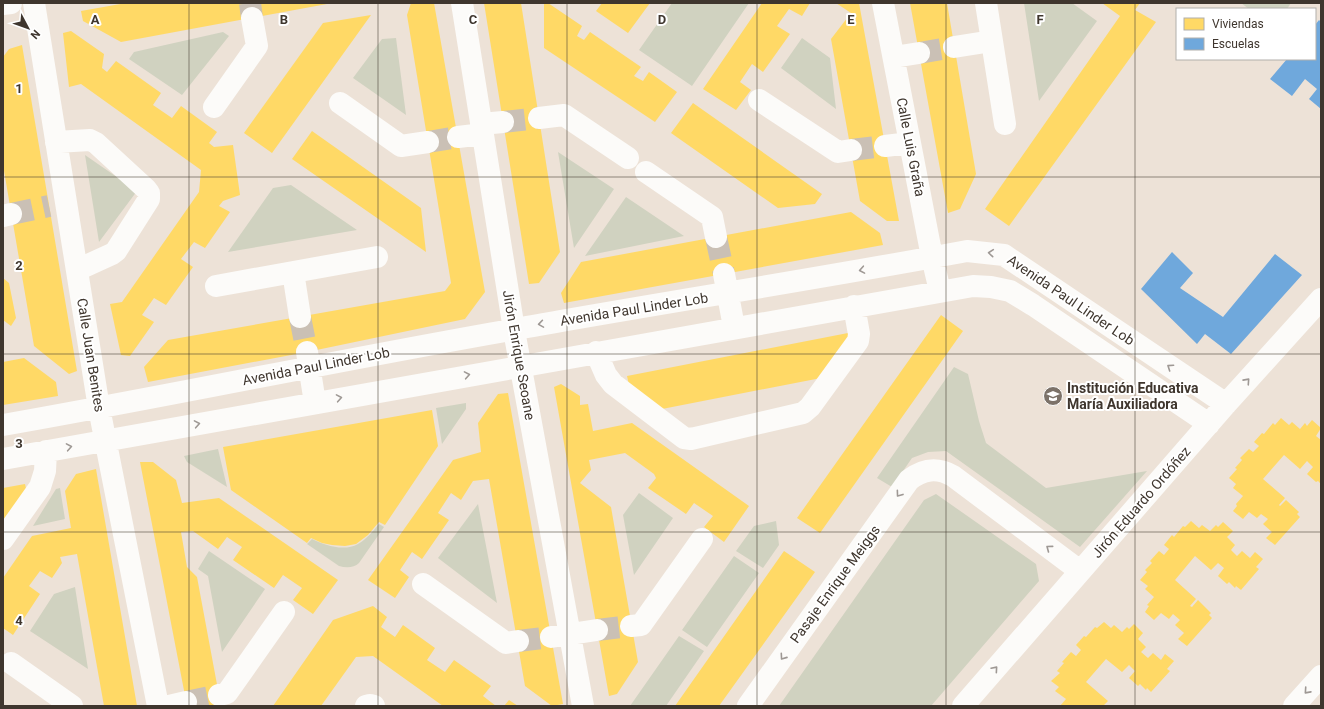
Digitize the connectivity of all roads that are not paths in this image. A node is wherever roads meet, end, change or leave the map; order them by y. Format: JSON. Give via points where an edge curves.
{"nodes":[{"id":1,"x":10,"y":3,"type":"edge"},
{"id":2,"x":34,"y":3,"type":"edge"},
{"id":3,"x":462,"y":3,"type":"edge"},
{"id":4,"x":883,"y":3,"type":"edge"},
{"id":5,"x":986,"y":3,"type":"edge"},
{"id":6,"x":3,"y":4,"type":"edge"},
{"id":7,"x":252,"y":18,"type":"tunnel mouth"},
{"id":8,"x":992,"y":41,"type":"junction"},
{"id":9,"x":954,"y":47,"type":"tunnel mouth"},
{"id":10,"x":919,"y":53,"type":"tunnel mouth"},
{"id":11,"x":894,"y":57,"type":"junction"},
{"id":12,"x":759,"y":100,"type":"dead end"},
{"id":13,"x":340,"y":103,"type":"dead end"},
{"id":14,"x":214,"y":107,"type":"dead end"},
{"id":15,"x":539,"y":118,"type":"tunnel mouth"},
{"id":16,"x":503,"y":122,"type":"tunnel mouth"},
{"id":17,"x":1005,"y":124,"type":"dead end"},
{"id":18,"x":482,"y":129,"type":"junction"},
{"id":19,"x":458,"y":137,"type":"tunnel mouth"},
{"id":20,"x":56,"y":142,"type":"junction"},
{"id":21,"x":428,"y":142,"type":"tunnel mouth"},
{"id":22,"x":910,"y":143,"type":"junction"},
{"id":23,"x":885,"y":146,"type":"tunnel mouth"},
{"id":24,"x":851,"y":150,"type":"tunnel mouth"},
{"id":25,"x":628,"y":158,"type":"dead end"},
{"id":26,"x":646,"y":172,"type":"dead end"},
{"id":27,"x":716,"y":237,"type":"tunnel mouth"},
{"id":28,"x":377,"y":257,"type":"dead end"},
{"id":29,"x":932,"y":257,"type":"junction"},
{"id":30,"x":77,"y":270,"type":"junction"},
{"id":31,"x":293,"y":272,"type":"junction"},
{"id":32,"x":726,"y":283,"type":"junction"},
{"id":33,"x":216,"y":286,"type":"dead end"},
{"id":34,"x":940,"y":291,"type":"junction"},
{"id":35,"x":1321,"y":299,"type":"edge"},
{"id":36,"x":854,"y":306,"type":"junction"},
{"id":37,"x":300,"y":317,"type":"tunnel mouth"},
{"id":38,"x":734,"y":327,"type":"junction"},
{"id":39,"x":514,"y":329,"type":"junction"},
{"id":40,"x":596,"y":352,"type":"junction"},
{"id":41,"x":308,"y":359,"type":"junction"},
{"id":42,"x":521,"y":367,"type":"junction"},
{"id":43,"x":315,"y":403,"type":"junction"},
{"id":44,"x":1226,"y":404,"type":"junction"},
{"id":45,"x":99,"y":408,"type":"junction"},
{"id":46,"x":1209,"y":424,"type":"junction"},
{"id":47,"x":3,"y":425,"type":"edge"},
{"id":48,"x":105,"y":440,"type":"junction"},
{"id":49,"x":46,"y":451,"type":"junction"},
{"id":50,"x":3,"y":459,"type":"edge"},
{"id":51,"x":3,"y":539,"type":"edge"},
{"id":52,"x":702,"y":539,"type":"dead end"},
{"id":53,"x":1080,"y":571,"type":"junction"},
{"id":54,"x":423,"y":584,"type":"dead end"},
{"id":55,"x":284,"y":612,"type":"dead end"},
{"id":56,"x":631,"y":626,"type":"tunnel mouth"},
{"id":57,"x":597,"y":630,"type":"tunnel mouth"},
{"id":58,"x":560,"y":635,"type":"junction"},
{"id":59,"x":518,"y":641,"type":"tunnel mouth"},
{"id":60,"x":11,"y":663,"type":"dead end"},
{"id":61,"x":1321,"y":676,"type":"edge"},
{"id":62,"x":219,"y":695,"type":"tunnel mouth"},
{"id":63,"x":971,"y":703,"type":"edge"},
{"id":64,"x":72,"y":706,"type":"edge"},
{"id":65,"x":158,"y":706,"type":"edge"},
{"id":66,"x":366,"y":706,"type":"edge"},
{"id":67,"x":374,"y":706,"type":"edge"},
{"id":68,"x":583,"y":706,"type":"edge"},
{"id":69,"x":748,"y":706,"type":"edge"},
{"id":70,"x":1294,"y":706,"type":"edge"}],
"edges":[{"from":1,"to":6,"type":"street"},
{"from":2,"to":20,"type":"street","name":"Calle Juan Benites"},
{"from":3,"to":18,"type":"street","name":"Jirón Enrique Seoane"},
{"from":4,"to":11,"type":"street","name":"Calle Luis Graña"},
{"from":5,"to":8,"type":"street"},
{"from":7,"to":14,"type":"street","via":[[257,46]]},
{"from":8,"to":9,"type":"street"},
{"from":8,"to":17,"type":"street"},
{"from":10,"to":11,"type":"street"},
{"from":11,"to":22,"type":"street","name":"Calle Luis Graña"},
{"from":12,"to":24,"type":"street","via":[[838,152]]},
{"from":13,"to":21,"type":"street","via":[[401,146]]},
{"from":15,"to":25,"type":"street","via":[[564,115]]},
{"from":16,"to":18,"type":"street"},
{"from":18,"to":19,"type":"street"},
{"from":18,"to":39,"type":"street","name":"Jirón Enrique Seoane"},
{"from":20,"to":30,"type":"street","name":"Calle Juan Benites","via":[[57,204]]},
{"from":20,"to":30,"type":"street","via":[[90,140],[96,143],[149,193],[149,199],[116,250]]},
{"from":22,"to":23,"type":"street"},
{"from":22,"to":29,"type":"street","name":"Calle Luis Graña"},
{"from":26,"to":27,"type":"street","via":[[712,217]]},
{"from":28,"to":31,"type":"street"},
{"from":29,"to":32,"type":"street","name":"Avenida Paul Linder Lob","one_way":true},
{"from":29,"to":34,"type":"street","name":"Calle Luis Graña"},
{"from":44,"to":29,"type":"street","name":"Avenida Paul Linder Lob","one_way":true,"via":[[1004,255],[967,251]]},
{"from":30,"to":45,"type":"street","name":"Calle Juan Benites"},
{"from":31,"to":33,"type":"street"},
{"from":31,"to":37,"type":"street"},
{"from":32,"to":38,"type":"street"},
{"from":32,"to":39,"type":"street","name":"Avenida Paul Linder Lob","one_way":true},
{"from":34,"to":36,"type":"street","name":"Avenida Paul Linder Lob"},
{"from":34,"to":46,"type":"street","name":"Avenida Paul Linder Lob","via":[[973,286],[1010,291]]},
{"from":44,"to":35,"type":"street","name":"Jirón Eduardo Ordóñez","one_way":true},
{"from":36,"to":38,"type":"street","name":"Avenida Paul Linder Lob"},
{"from":36,"to":40,"type":"street","via":[[858,341],[803,413],[691,439],[684,438],[613,384]]},
{"from":38,"to":40,"type":"street","name":"Avenida Paul Linder Lob"},
{"from":39,"to":41,"type":"street","name":"Avenida Paul Linder Lob"},
{"from":39,"to":42,"type":"street","name":"Jirón Enrique Seoane"},
{"from":40,"to":42,"type":"street","name":"Avenida Paul Linder Lob"},
{"from":41,"to":43,"type":"street"},
{"from":41,"to":45,"type":"street","name":"Avenida Paul Linder Lob"},
{"from":43,"to":42,"type":"street","name":"Avenida Paul Linder Lob","one_way":true},
{"from":42,"to":58,"type":"street","name":"Jirón Enrique Seoane"},
{"from":48,"to":43,"type":"street","name":"Avenida Paul Linder Lob","one_way":true},
{"from":44,"to":46,"type":"street","name":"Jirón Eduardo Ordóñez"},
{"from":45,"to":47,"type":"street","name":"Avenida Paul Linder Lob"},
{"from":45,"to":48,"type":"street","name":"Calle Juan Benites"},
{"from":46,"to":53,"type":"street","name":"Jirón Eduardo Ordóñez"},
{"from":49,"to":48,"type":"street","name":"Avenida Paul Linder Lob","one_way":true},
{"from":48,"to":65,"type":"street","name":"Calle Juan Benites"},
{"from":49,"to":50,"type":"street","name":"Avenida Paul Linder Lob"},
{"from":49,"to":51,"type":"street","via":[[45,471],[40,487]]},
{"from":52,"to":56,"type":"street","via":[[641,625]]},
{"from":63,"to":53,"type":"street","name":"Jirón Eduardo Ordóñez","one_way":true},
{"from":53,"to":69,"type":"street","name":"Pasaje Enrique Meiggs","one_way":true,"via":[[953,476],[928,470],[916,474],[909,480]]},
{"from":54,"to":59,"type":"street","via":[[506,643]]},
{"from":55,"to":62,"type":"street","via":[[227,693]]},
{"from":57,"to":58,"type":"street"},
{"from":58,"to":68,"type":"street","name":"Jirón Enrique Seoane"},
{"from":60,"to":64,"type":"street"},
{"from":61,"to":70,"type":"street","one_way":true},
{"from":66,"to":67,"type":"street"}]}
